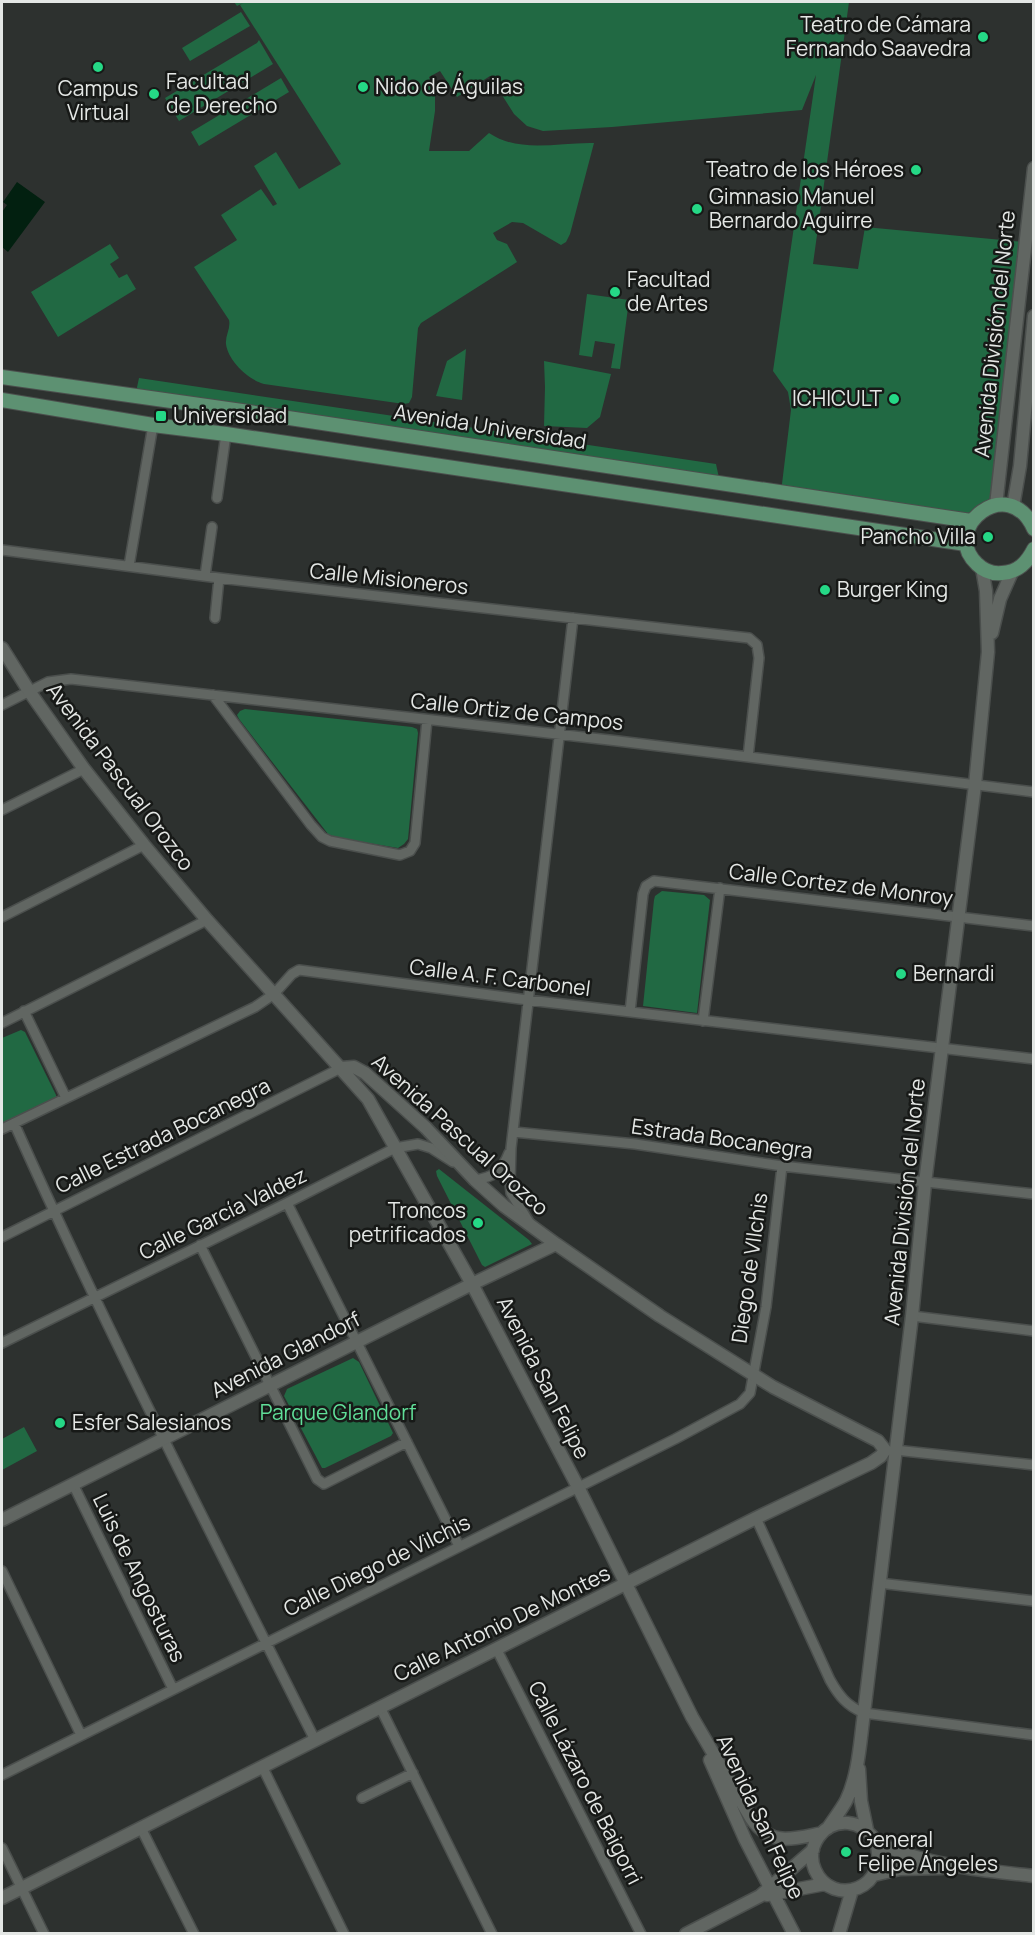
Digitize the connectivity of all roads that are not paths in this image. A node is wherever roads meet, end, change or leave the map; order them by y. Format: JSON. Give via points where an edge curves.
{"nodes":[{"id":1,"x":1034,"y":168,"type":"edge"},
{"id":2,"x":1032,"y":188,"type":"edge"},
{"id":3,"x":1034,"y":316,"type":"edge"},
{"id":4,"x":1013,"y":340,"type":"junction"},
{"id":5,"x":1032,"y":342,"type":"edge"},
{"id":6,"x":2,"y":377,"type":"edge"},
{"id":7,"x":2,"y":400,"type":"edge"},
{"id":8,"x":153,"y":425,"type":"junction"},
{"id":9,"x":226,"y":434,"type":"junction"},
{"id":10,"x":217,"y":498,"type":"dead end"},
{"id":11,"x":996,"y":505,"type":"junction"},
{"id":12,"x":1013,"y":507,"type":"junction"},
{"id":13,"x":971,"y":521,"type":"junction"},
{"id":14,"x":212,"y":527,"type":"dead end"},
{"id":15,"x":1034,"y":529,"type":"edge"},
{"id":16,"x":966,"y":544,"type":"junction"},
{"id":17,"x":2,"y":550,"type":"edge"},
{"id":18,"x":1033,"y":550,"type":"edge"},
{"id":19,"x":129,"y":566,"type":"junction"},
{"id":20,"x":982,"y":568,"type":"junction"},
{"id":21,"x":1012,"y":572,"type":"junction"},
{"id":22,"x":205,"y":576,"type":"junction"},
{"id":23,"x":219,"y":578,"type":"junction"},
{"id":24,"x":215,"y":618,"type":"dead end"},
{"id":25,"x":573,"y":618,"type":"junction"},
{"id":26,"x":2,"y":648,"type":"edge"},
{"id":27,"x":988,"y":652,"type":"junction"},
{"id":28,"x":29,"y":691,"type":"junction"},
{"id":29,"x":213,"y":695,"type":"junction"},
{"id":30,"x":2,"y":705,"type":"edge"},
{"id":31,"x":427,"y":720,"type":"junction"},
{"id":32,"x":560,"y":735,"type":"junction"},
{"id":33,"x":748,"y":758,"type":"junction"},
{"id":34,"x":84,"y":769,"type":"junction"},
{"id":35,"x":975,"y":785,"type":"junction"},
{"id":36,"x":1034,"y":792,"type":"edge"},
{"id":37,"x":2,"y":810,"type":"edge"},
{"id":38,"x":144,"y":845,"type":"junction"},
{"id":39,"x":720,"y":888,"type":"junction"},
{"id":40,"x":2,"y":917,"type":"edge"},
{"id":41,"x":958,"y":918,"type":"junction"},
{"id":42,"x":207,"y":920,"type":"junction"},
{"id":43,"x":1034,"y":926,"type":"edge"},
{"id":44,"x":274,"y":994,"type":"junction"},
{"id":45,"x":528,"y":1000,"type":"junction"},
{"id":46,"x":24,"y":1011,"type":"junction"},
{"id":47,"x":630,"y":1012,"type":"junction"},
{"id":48,"x":704,"y":1021,"type":"junction"},
{"id":49,"x":2,"y":1023,"type":"edge"},
{"id":50,"x":942,"y":1048,"type":"junction"},
{"id":51,"x":1034,"y":1059,"type":"edge"},
{"id":52,"x":341,"y":1068,"type":"junction"},
{"id":53,"x":66,"y":1098,"type":"junction"},
{"id":54,"x":14,"y":1123,"type":"junction"},
{"id":55,"x":2,"y":1129,"type":"edge"},
{"id":56,"x":514,"y":1132,"type":"junction"},
{"id":57,"x":395,"y":1148,"type":"junction"},
{"id":58,"x":511,"y":1148,"type":"junction"},
{"id":59,"x":461,"y":1166,"type":"junction"},
{"id":60,"x":782,"y":1166,"type":"junction"},
{"id":61,"x":475,"y":1180,"type":"junction"},
{"id":62,"x":925,"y":1183,"type":"junction"},
{"id":63,"x":1034,"y":1194,"type":"edge"},
{"id":64,"x":287,"y":1203,"type":"junction"},
{"id":65,"x":53,"y":1210,"type":"junction"},
{"id":66,"x":533,"y":1227,"type":"junction"},
{"id":67,"x":2,"y":1237,"type":"edge"},
{"id":68,"x":556,"y":1244,"type":"junction"},
{"id":69,"x":201,"y":1245,"type":"junction"},
{"id":70,"x":472,"y":1284,"type":"junction"},
{"id":71,"x":95,"y":1297,"type":"junction"},
{"id":72,"x":912,"y":1316,"type":"junction"},
{"id":73,"x":1034,"y":1330,"type":"edge"},
{"id":74,"x":357,"y":1341,"type":"junction"},
{"id":75,"x":2,"y":1343,"type":"edge"},
{"id":76,"x":753,"y":1375,"type":"junction"},
{"id":77,"x":270,"y":1386,"type":"junction"},
{"id":78,"x":164,"y":1438,"type":"junction"},
{"id":79,"x":407,"y":1442,"type":"junction"},
{"id":80,"x":890,"y":1450,"type":"junction"},
{"id":81,"x":1034,"y":1465,"type":"edge"},
{"id":82,"x":73,"y":1484,"type":"junction"},
{"id":83,"x":578,"y":1487,"type":"junction"},
{"id":84,"x":756,"y":1518,"type":"junction"},
{"id":85,"x":2,"y":1520,"type":"edge"},
{"id":86,"x":459,"y":1546,"type":"junction"},
{"id":87,"x":2,"y":1571,"type":"edge"},
{"id":88,"x":879,"y":1583,"type":"junction"},
{"id":89,"x":626,"y":1584,"type":"junction"},
{"id":90,"x":1034,"y":1601,"type":"edge"},
{"id":91,"x":266,"y":1642,"type":"junction"},
{"id":92,"x":496,"y":1648,"type":"junction"},
{"id":93,"x":173,"y":1689,"type":"junction"},
{"id":94,"x":380,"y":1707,"type":"junction"},
{"id":95,"x":864,"y":1713,"type":"junction"},
{"id":96,"x":692,"y":1717,"type":"junction"},
{"id":97,"x":81,"y":1735,"type":"junction"},
{"id":98,"x":1034,"y":1735,"type":"edge"},
{"id":99,"x":315,"y":1740,"type":"junction"},
{"id":100,"x":858,"y":1756,"type":"junction"},
{"id":101,"x":262,"y":1766,"type":"junction"},
{"id":102,"x":413,"y":1773,"type":"junction"},
{"id":103,"x":2,"y":1775,"type":"edge"},
{"id":104,"x":362,"y":1798,"type":"dead end"},
{"id":105,"x":141,"y":1828,"type":"junction"},
{"id":106,"x":825,"y":1830,"type":"junction"},
{"id":107,"x":871,"y":1835,"type":"junction"},
{"id":108,"x":2,"y":1848,"type":"edge"},
{"id":109,"x":813,"y":1850,"type":"junction"},
{"id":110,"x":958,"y":1868,"type":"junction"},
{"id":111,"x":874,"y":1875,"type":"junction"},
{"id":112,"x":1034,"y":1876,"type":"edge"},
{"id":113,"x":825,"y":1884,"type":"junction"},
{"id":114,"x":21,"y":1888,"type":"junction"},
{"id":115,"x":772,"y":1890,"type":"junction"},
{"id":116,"x":852,"y":1890,"type":"junction"},
{"id":117,"x":2,"y":1898,"type":"edge"},
{"id":118,"x":44,"y":1934,"type":"edge"},
{"id":119,"x":194,"y":1934,"type":"edge"},
{"id":120,"x":344,"y":1934,"type":"edge"},
{"id":121,"x":492,"y":1934,"type":"edge"},
{"id":122,"x":642,"y":1934,"type":"edge"},
{"id":123,"x":686,"y":1934,"type":"edge"},
{"id":124,"x":794,"y":1934,"type":"edge"},
{"id":125,"x":839,"y":1934,"type":"edge"}],
"edges":[{"from":1,"to":2,"type":"main road","name":"Avenida División del Norte"},
{"from":2,"to":4,"type":"main road","name":"Avenida División del Norte"},
{"from":3,"to":5,"type":"main road","name":"Avenida División del Norte"},
{"from":4,"to":5,"type":"street"},
{"from":4,"to":11,"type":"main road","name":"Avenida División del Norte"},
{"from":5,"to":12,"type":"main road","name":"Avenida División del Norte"},
{"from":6,"to":13,"type":"main road","name":"Avenida Universidad"},
{"from":7,"to":8,"type":"main road"},
{"from":8,"to":9,"type":"main road"},
{"from":8,"to":19,"type":"street"},
{"from":9,"to":10,"type":"street"},
{"from":9,"to":16,"type":"main road"},
{"from":11,"to":12,"type":"main road"},
{"from":11,"to":13,"type":"main road"},
{"from":12,"to":15,"type":"main road","via":[[1023,513]]},
{"from":13,"to":16,"type":"main road"},
{"from":14,"to":22,"type":"street"},
{"from":16,"to":20,"type":"main road","via":[[974,562]]},
{"from":17,"to":19,"type":"street","name":"Calle Misioneros"},
{"from":18,"to":21,"type":"main road","via":[[1028,560]]},
{"from":19,"to":22,"type":"street","name":"Calle Misioneros"},
{"from":20,"to":21,"type":"main road","via":[[1000,574]]},
{"from":20,"to":27,"type":"main road","name":"Avenida División del Norte"},
{"from":21,"to":27,"type":"main road","name":"Avenida División del Norte","via":[[1000,599]]},
{"from":22,"to":23,"type":"street","name":"Calle Misioneros"},
{"from":23,"to":24,"type":"street"},
{"from":23,"to":25,"type":"street","name":"Calle Misioneros"},
{"from":25,"to":32,"type":"street"},
{"from":25,"to":33,"type":"street","name":"Calle Misioneros","via":[[749,638],[757,645],[759,658]]},
{"from":26,"to":28,"type":"main road","name":"Avenida Pascual Orozco"},
{"from":27,"to":35,"type":"main road","name":"Avenida División del Norte"},
{"from":28,"to":29,"type":"street","name":"Calle Ortiz de Campos","via":[[63,679]]},
{"from":28,"to":30,"type":"street","name":"Calle Ortiz de Campos"},
{"from":28,"to":34,"type":"main road","name":"Avenida Pascual Orozco"},
{"from":29,"to":31,"type":"street","name":"Calle Ortiz de Campos"},
{"from":29,"to":31,"type":"street","via":[[322,837],[400,855],[410,851],[415,843]]},
{"from":31,"to":32,"type":"street","name":"Calle Ortiz de Campos"},
{"from":32,"to":33,"type":"street","name":"Calle Ortiz de Campos"},
{"from":32,"to":45,"type":"street"},
{"from":33,"to":35,"type":"street","name":"Calle Ortiz de Campos"},
{"from":34,"to":37,"type":"street"},
{"from":34,"to":38,"type":"main road","name":"Avenida Pascual Orozco"},
{"from":35,"to":36,"type":"street","name":"Calle Ortiz de Campos"},
{"from":35,"to":41,"type":"main road","name":"Avenida División del Norte"},
{"from":38,"to":40,"type":"street"},
{"from":38,"to":42,"type":"main road","name":"Avenida Pascual Orozco"},
{"from":39,"to":41,"type":"street","name":"Calle Cortez de Monroy"},
{"from":39,"to":47,"type":"street","name":"Calle Cortez de Monroy","via":[[654,880],[646,886]]},
{"from":39,"to":48,"type":"street"},
{"from":41,"to":43,"type":"street","name":"Calle Cortez de Monroy"},
{"from":41,"to":50,"type":"main road","name":"Avenida División del Norte"},
{"from":42,"to":44,"type":"main road","name":"Avenida Pascual Orozco"},
{"from":42,"to":46,"type":"street"},
{"from":44,"to":45,"type":"street","name":"Calle A. F. Carbonel","via":[[299,970]]},
{"from":44,"to":52,"type":"main road","name":"Avenida Pascual Orozco"},
{"from":44,"to":53,"type":"street","name":"Calle A. F. Carbonel","via":[[255,1007]]},
{"from":45,"to":47,"type":"street","name":"Calle A. F. Carbonel"},
{"from":45,"to":56,"type":"street"},
{"from":46,"to":49,"type":"street"},
{"from":46,"to":53,"type":"street"},
{"from":47,"to":48,"type":"street","name":"Calle A. F. Carbonel"},
{"from":48,"to":50,"type":"street","name":"Calle A. F. Carbonel"},
{"from":50,"to":51,"type":"street","name":"Calle A. F. Carbonel"},
{"from":50,"to":62,"type":"main road","name":"Avenida División del Norte"},
{"from":52,"to":57,"type":"main road","name":"Avenida San Felipe","via":[[368,1099]]},
{"from":52,"to":59,"type":"main road","name":"Avenida Pascual Orozco","via":[[354,1067],[365,1073]]},
{"from":52,"to":65,"type":"street","name":"Calle Estrada Bocanegra"},
{"from":53,"to":54,"type":"street","name":"Calle A. F. Carbonel"},
{"from":54,"to":55,"type":"street","name":"Calle A. F. Carbonel"},
{"from":54,"to":65,"type":"street"},
{"from":56,"to":58,"type":"street"},
{"from":56,"to":60,"type":"street","name":"Estrada Bocanegra","via":[[635,1144]]},
{"from":57,"to":59,"type":"street","name":"Calle García Valdez","via":[[425,1146]]},
{"from":57,"to":64,"type":"street","name":"Calle García Valdez"},
{"from":57,"to":70,"type":"main road","name":"Avenida San Felipe"},
{"from":58,"to":61,"type":"street","via":[[498,1173]]},
{"from":58,"to":66,"type":"street","via":[[512,1193]]},
{"from":59,"to":61,"type":"main road","name":"Avenida Pascual Orozco"},
{"from":60,"to":62,"type":"street","name":"Estrada Bocanegra"},
{"from":60,"to":76,"type":"street","name":"Diego de VIlchis","via":[[766,1307]]},
{"from":61,"to":66,"type":"main road","name":"Avenida Pascual Orozco"},
{"from":62,"to":63,"type":"street"},
{"from":62,"to":72,"type":"main road","name":"Avenida División del Norte"},
{"from":64,"to":69,"type":"street","name":"Calle García Valdez"},
{"from":64,"to":74,"type":"street"},
{"from":65,"to":67,"type":"street","name":"Calle Estrada Bocanegra"},
{"from":65,"to":71,"type":"street"},
{"from":66,"to":68,"type":"main road","name":"Avenida Pascual Orozco"},
{"from":68,"to":70,"type":"main road","name":"Avenida Glandorf"},
{"from":68,"to":76,"type":"main road","name":"Avenida Pascual Orozco"},
{"from":69,"to":71,"type":"street","name":"Calle García Valdez"},
{"from":69,"to":77,"type":"street"},
{"from":70,"to":74,"type":"main road","name":"Avenida Glandorf"},
{"from":70,"to":83,"type":"main road","name":"Avenida San Felipe"},
{"from":71,"to":75,"type":"street","name":"Calle García Valdez"},
{"from":71,"to":78,"type":"street"},
{"from":72,"to":73,"type":"street"},
{"from":72,"to":80,"type":"main road","name":"Avenida División del Norte"},
{"from":74,"to":77,"type":"main road","name":"Avenida Glandorf"},
{"from":74,"to":79,"type":"street"},
{"from":76,"to":80,"type":"main road","name":"Avenida Pascual Orozco"},
{"from":76,"to":83,"type":"street","name":"Calle Diego de Vilchis","via":[[750,1393],[740,1404]]},
{"from":77,"to":78,"type":"main road","name":"Avenida Glandorf"},
{"from":77,"to":79,"type":"street","via":[[321,1482]]},
{"from":78,"to":82,"type":"main road","name":"Avenida Glandorf"},
{"from":78,"to":91,"type":"street"},
{"from":79,"to":86,"type":"street"},
{"from":80,"to":81,"type":"street"},
{"from":80,"to":84,"type":"main road","name":"Calle Antonio De Montes"},
{"from":80,"to":88,"type":"main road","name":"Avenida División del Norte"},
{"from":82,"to":85,"type":"main road","name":"Avenida Glandorf"},
{"from":82,"to":93,"type":"street","name":"Luis de Angosturas"},
{"from":83,"to":86,"type":"street","name":"Calle Diego de Vilchis"},
{"from":83,"to":89,"type":"main road","name":"Avenida San Felipe"},
{"from":84,"to":89,"type":"main road","name":"Calle Antonio De Montes"},
{"from":84,"to":95,"type":"street","via":[[833,1687],[842,1700]]},
{"from":86,"to":91,"type":"street","name":"Calle Diego de Vilchis"},
{"from":87,"to":97,"type":"street"},
{"from":88,"to":90,"type":"street"},
{"from":88,"to":95,"type":"main road","name":"Avenida División del Norte"},
{"from":89,"to":92,"type":"main road","name":"Calle Antonio De Montes"},
{"from":89,"to":96,"type":"main road","name":"Avenida San Felipe"},
{"from":91,"to":93,"type":"street","name":"Calle Diego de Vilchis"},
{"from":91,"to":99,"type":"street"},
{"from":92,"to":94,"type":"main road","name":"Calle Antonio De Montes"},
{"from":92,"to":122,"type":"street","name":"Calle Lázaro de Baigorri"},
{"from":93,"to":97,"type":"street","name":"Calle Diego de Vilchis"},
{"from":94,"to":99,"type":"main road","name":"Calle Antonio De Montes"},
{"from":94,"to":102,"type":"street"},
{"from":95,"to":98,"type":"street"},
{"from":95,"to":100,"type":"main road","name":"Avenida División del Norte"},
{"from":96,"to":106,"type":"main road","name":"Avenida San Felipe","via":[[762,1832],[784,1839]]},
{"from":96,"to":115,"type":"main road","name":"Avenida San Felipe","via":[[729,1805]]},
{"from":97,"to":103,"type":"street","name":"Calle Diego de Vilchis"},
{"from":99,"to":101,"type":"main road","name":"Calle Antonio De Montes"},
{"from":100,"to":106,"type":"main road","name":"Avenida División del Norte","via":[[849,1794]]},
{"from":100,"to":107,"type":"main road","name":"Avenida División del Norte","via":[[861,1801]]},
{"from":101,"to":105,"type":"main road","name":"Calle Antonio De Montes"},
{"from":101,"to":120,"type":"street"},
{"from":102,"to":104,"type":"street"},
{"from":102,"to":121,"type":"street"},
{"from":105,"to":114,"type":"main road","name":"Calle Antonio De Montes"},
{"from":105,"to":119,"type":"street"},
{"from":106,"to":107,"type":"main road","via":[[848,1823]]},
{"from":106,"to":109,"type":"main road"},
{"from":107,"to":110,"type":"main road","via":[[901,1853]]},
{"from":107,"to":111,"type":"main road","via":[[879,1851]]},
{"from":108,"to":114,"type":"street"},
{"from":109,"to":113,"type":"main road","via":[[814,1869]]},
{"from":109,"to":115,"type":"main road"},
{"from":110,"to":111,"type":"main road","via":[[900,1869]]},
{"from":110,"to":112,"type":"main road"},
{"from":111,"to":116,"type":"main road"},
{"from":113,"to":115,"type":"main road"},
{"from":113,"to":116,"type":"main road"},
{"from":114,"to":117,"type":"main road","name":"Calle Antonio De Montes"},
{"from":114,"to":118,"type":"street"},
{"from":115,"to":123,"type":"main road"},
{"from":115,"to":124,"type":"main road","name":"Avenida San Felipe"},
{"from":116,"to":125,"type":"main road"}]}
